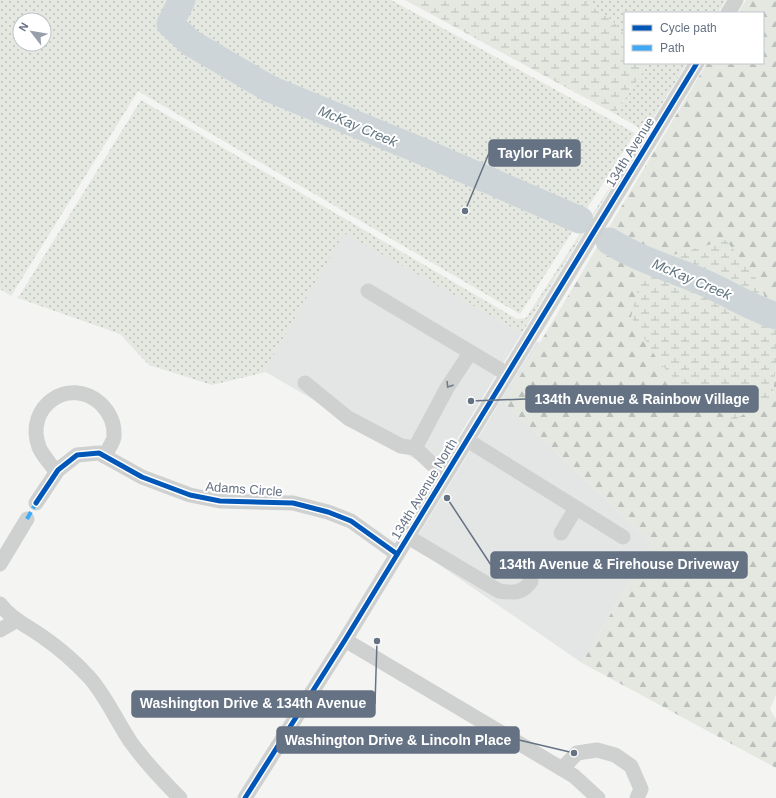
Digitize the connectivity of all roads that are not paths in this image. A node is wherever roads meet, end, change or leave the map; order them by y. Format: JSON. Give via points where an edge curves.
{"nodes":[{"id":1,"x":736,"y":0,"type":"edge"},
{"id":2,"x":729,"y":12,"type":"edge"},
{"id":3,"x":696,"y":64,"type":"edge"},
{"id":4,"x":581,"y":252,"type":"joint"},
{"id":5,"x":368,"y":291,"type":"dead end"},
{"id":6,"x":470,"y":353,"type":"junction"},
{"id":7,"x":507,"y":374,"type":"junction"},
{"id":8,"x":305,"y":383,"type":"dead end"},
{"id":9,"x":466,"y":440,"type":"junction"},
{"id":10,"x":415,"y":448,"type":"junction"},
{"id":11,"x":104,"y":456,"type":"junction"},
{"id":12,"x":56,"y":472,"type":"junction"},
{"id":13,"x":447,"y":472,"type":"junction"},
{"id":14,"x":36,"y":503,"type":"dead end"},
{"id":15,"x":576,"y":508,"type":"junction"},
{"id":16,"x":27,"y":519,"type":"dead end"},
{"id":17,"x":561,"y":532,"type":"dead end"},
{"id":18,"x":408,"y":537,"type":"junction"},
{"id":19,"x":623,"y":537,"type":"dead end"},
{"id":20,"x":397,"y":554,"type":"junction"},
{"id":21,"x":1,"y":561,"type":"edge"},
{"id":22,"x":531,"y":581,"type":"dead end"},
{"id":23,"x":0,"y":604,"type":"edge"},
{"id":24,"x":17,"y":620,"type":"junction"},
{"id":25,"x":0,"y":630,"type":"edge"},
{"id":26,"x":345,"y":640,"type":"junction"},
{"id":27,"x":562,"y":769,"type":"junction"},
{"id":28,"x":180,"y":798,"type":"edge"},
{"id":29,"x":245,"y":798,"type":"edge"},
{"id":30,"x":598,"y":798,"type":"edge"},
{"id":31,"x":637,"y":798,"type":"edge"}],
"edges":[{"from":1,"to":2,"type":"street"},
{"from":3,"to":4,"type":"street","name":"134th Avenue"},
{"from":4,"to":7,"type":"street","name":"134th Avenue North"},
{"from":5,"to":6,"type":"street"},
{"from":6,"to":7,"type":"street"},
{"from":6,"to":10,"type":"street","one_way":true},
{"from":7,"to":9,"type":"street","name":"134th Avenue North"},
{"from":8,"to":10,"type":"street","via":[[348,418],[401,446]]},
{"from":9,"to":13,"type":"street","name":"134th Avenue North"},
{"from":9,"to":15,"type":"street"},
{"from":10,"to":13,"type":"street","via":[[432,464]]},
{"from":11,"to":12,"type":"street","name":"Adams Circle","via":[[99,453],[77,455]]},
{"from":11,"to":12,"type":"street","via":[[114,438],[113,421],[107,410],[84,393],[59,395],[37,416],[35,432],[39,448]]},
{"from":11,"to":20,"type":"street","name":"Adams Circle","via":[[142,477],[190,495],[220,501],[293,503],[328,512],[351,521]]},
{"from":12,"to":14,"type":"street","name":"Adams Circle"},
{"from":13,"to":18,"type":"street","name":"134th Avenue North"},
{"from":15,"to":17,"type":"street"},
{"from":15,"to":19,"type":"street"},
{"from":16,"to":21,"type":"street"},
{"from":18,"to":20,"type":"street","name":"134th Avenue North"},
{"from":18,"to":22,"type":"street","via":[[499,591],[522,591]]},
{"from":20,"to":26,"type":"street","name":"134th Avenue North"},
{"from":23,"to":24,"type":"street"},
{"from":24,"to":25,"type":"street"},
{"from":24,"to":28,"type":"street","via":[[44,637],[89,677],[155,774]]},
{"from":26,"to":27,"type":"street"},
{"from":26,"to":29,"type":"street","name":"134th Avenue North"},
{"from":27,"to":30,"type":"street","via":[[574,776]]},
{"from":27,"to":31,"type":"street","via":[[577,753],[597,750],[615,755],[631,766],[641,789]]}]}
